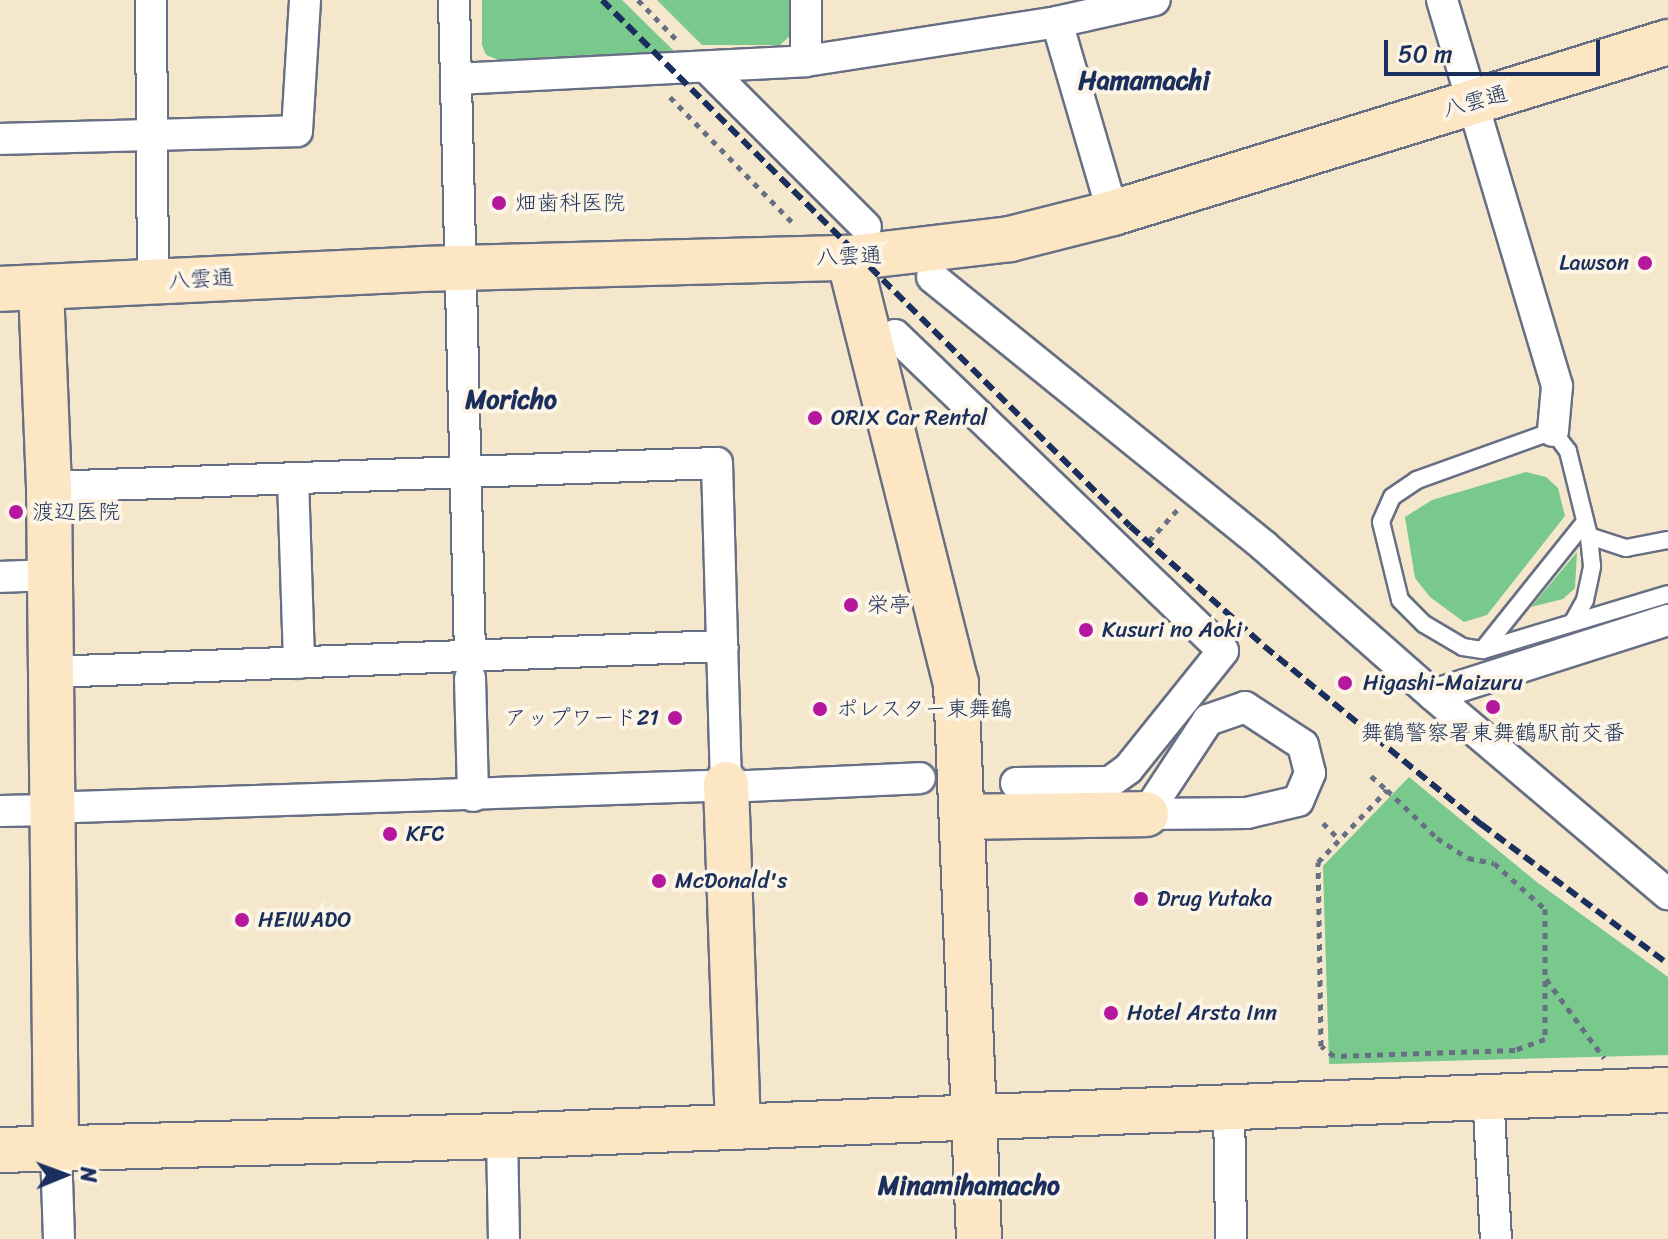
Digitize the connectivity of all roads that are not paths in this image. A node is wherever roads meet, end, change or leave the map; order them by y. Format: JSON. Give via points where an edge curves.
{"nodes":[{"id":1,"x":151,"y":0,"type":"edge"},
{"id":2,"x":305,"y":0,"type":"edge"},
{"id":3,"x":454,"y":0,"type":"edge"},
{"id":4,"x":806,"y":0,"type":"edge"},
{"id":5,"x":1155,"y":0,"type":"edge"},
{"id":6,"x":1442,"y":0,"type":"edge"},
{"id":7,"x":1057,"y":22,"type":"junction"},
{"id":8,"x":1668,"y":42,"type":"edge"},
{"id":9,"x":806,"y":61,"type":"junction"},
{"id":10,"x":706,"y":67,"type":"junction"},
{"id":11,"x":456,"y":79,"type":"junction"},
{"id":12,"x":1473,"y":100,"type":"junction"},
{"id":13,"x":153,"y":136,"type":"junction"},
{"id":14,"x":0,"y":139,"type":"edge"},
{"id":15,"x":1113,"y":213,"type":"junction"},
{"id":16,"x":858,"y":242,"type":"junction"},
{"id":17,"x":459,"y":270,"type":"junction"},
{"id":18,"x":932,"y":277,"type":"dead end"},
{"id":19,"x":153,"y":282,"type":"junction"},
{"id":20,"x":20,"y":289,"type":"edge"},
{"id":21,"x":895,"y":335,"type":"dead end"},
{"id":22,"x":1553,"y":431,"type":"junction"},
{"id":23,"x":465,"y":472,"type":"junction"},
{"id":24,"x":293,"y":479,"type":"junction"},
{"id":25,"x":49,"y":487,"type":"junction"},
{"id":26,"x":1587,"y":529,"type":"junction"},
{"id":27,"x":1668,"y":540,"type":"edge"},
{"id":28,"x":50,"y":575,"type":"junction"},
{"id":29,"x":0,"y":577,"type":"edge"},
{"id":30,"x":1668,"y":594,"type":"edge"},
{"id":31,"x":1574,"y":620,"type":"junction"},
{"id":32,"x":1668,"y":620,"type":"edge"},
{"id":33,"x":722,"y":646,"type":"junction"},
{"id":34,"x":1483,"y":650,"type":"junction"},
{"id":35,"x":299,"y":663,"type":"junction"},
{"id":36,"x":470,"y":667,"type":"junction"},
{"id":37,"x":51,"y":672,"type":"junction"},
{"id":38,"x":1433,"y":695,"type":"junction"},
{"id":39,"x":920,"y":778,"type":"dead end"},
{"id":40,"x":1016,"y":783,"type":"dead end"},
{"id":41,"x":726,"y":785,"type":"junction"},
{"id":42,"x":473,"y":796,"type":"junction"},
{"id":43,"x":63,"y":808,"type":"junction"},
{"id":44,"x":0,"y":811,"type":"edge"},
{"id":45,"x":1146,"y":814,"type":"junction"},
{"id":46,"x":963,"y":817,"type":"junction"},
{"id":47,"x":1668,"y":894,"type":"edge"},
{"id":48,"x":1668,"y":1090,"type":"edge"},
{"id":49,"x":1488,"y":1093,"type":"junction"},
{"id":50,"x":1229,"y":1105,"type":"junction"},
{"id":51,"x":975,"y":1118,"type":"junction"},
{"id":52,"x":738,"y":1127,"type":"junction"},
{"id":53,"x":502,"y":1136,"type":"junction"},
{"id":54,"x":56,"y":1149,"type":"junction"},
{"id":55,"x":0,"y":1150,"type":"edge"},
{"id":56,"x":59,"y":1239,"type":"edge"},
{"id":57,"x":504,"y":1239,"type":"edge"},
{"id":58,"x":979,"y":1239,"type":"edge"},
{"id":59,"x":1231,"y":1239,"type":"edge"},
{"id":60,"x":1496,"y":1239,"type":"edge"}],
"edges":[{"from":1,"to":13,"type":"street"},
{"from":2,"to":13,"type":"street","via":[[297,131]]},
{"from":3,"to":11,"type":"street"},
{"from":4,"to":9,"type":"street"},
{"from":5,"to":7,"type":"street"},
{"from":6,"to":12,"type":"street"},
{"from":7,"to":9,"type":"street"},
{"from":7,"to":15,"type":"street"},
{"from":8,"to":12,"type":"street","name":"八雲通"},
{"from":9,"to":10,"type":"street"},
{"from":10,"to":11,"type":"street"},
{"from":10,"to":16,"type":"street"},
{"from":11,"to":17,"type":"street"},
{"from":12,"to":15,"type":"street","name":"八雲通"},
{"from":12,"to":22,"type":"street","via":[[1557,386]]},
{"from":13,"to":14,"type":"street"},
{"from":13,"to":19,"type":"street"},
{"from":15,"to":16,"type":"street","name":"八雲通","via":[[1010,239]]},
{"from":16,"to":17,"type":"street","name":"八雲通"},
{"from":16,"to":46,"type":"street","via":[[956,683]]},
{"from":17,"to":19,"type":"street","name":"八雲通"},
{"from":17,"to":23,"type":"street"},
{"from":18,"to":38,"type":"street"},
{"from":19,"to":20,"type":"street","name":"八雲通"},
{"from":20,"to":25,"type":"street"},
{"from":21,"to":40,"type":"street","via":[[1223,651],[1128,769],[1110,782]]},
{"from":22,"to":26,"type":"lane","via":[[1568,451]]},
{"from":22,"to":34,"type":"lane","via":[[1417,480],[1392,497],[1381,522],[1400,600],[1424,624],[1463,647]]},
{"from":23,"to":24,"type":"street"},
{"from":23,"to":33,"type":"street","via":[[717,463]]},
{"from":23,"to":36,"type":"street"},
{"from":24,"to":25,"type":"street"},
{"from":24,"to":35,"type":"street"},
{"from":25,"to":28,"type":"street"},
{"from":26,"to":27,"type":"lane","via":[[1626,548]]},
{"from":26,"to":31,"type":"lane","via":[[1592,566],[1585,600]]},
{"from":26,"to":34,"type":"lane"},
{"from":28,"to":29,"type":"street"},
{"from":28,"to":37,"type":"street"},
{"from":30,"to":31,"type":"lane"},
{"from":31,"to":34,"type":"lane"},
{"from":32,"to":38,"type":"street"},
{"from":33,"to":36,"type":"street"},
{"from":33,"to":41,"type":"street"},
{"from":35,"to":36,"type":"street"},
{"from":35,"to":37,"type":"street"},
{"from":36,"to":42,"type":"street"},
{"from":37,"to":43,"type":"street"},
{"from":38,"to":47,"type":"street"},
{"from":39,"to":41,"type":"street"},
{"from":41,"to":42,"type":"street"},
{"from":41,"to":52,"type":"street"},
{"from":42,"to":43,"type":"street"},
{"from":43,"to":44,"type":"street"},
{"from":43,"to":54,"type":"street"},
{"from":45,"to":45,"type":"street","via":[[1208,720],[1245,707],[1303,745],[1310,773],[1298,801],[1247,813]]},
{"from":45,"to":46,"type":"street"},
{"from":46,"to":51,"type":"street"},
{"from":48,"to":49,"type":"street"},
{"from":49,"to":50,"type":"street"},
{"from":49,"to":60,"type":"street"},
{"from":50,"to":51,"type":"street"},
{"from":50,"to":59,"type":"street"},
{"from":51,"to":52,"type":"street"},
{"from":51,"to":58,"type":"street"},
{"from":52,"to":53,"type":"street"},
{"from":53,"to":54,"type":"street"},
{"from":53,"to":57,"type":"street"},
{"from":54,"to":55,"type":"street"},
{"from":54,"to":56,"type":"street"}]}
